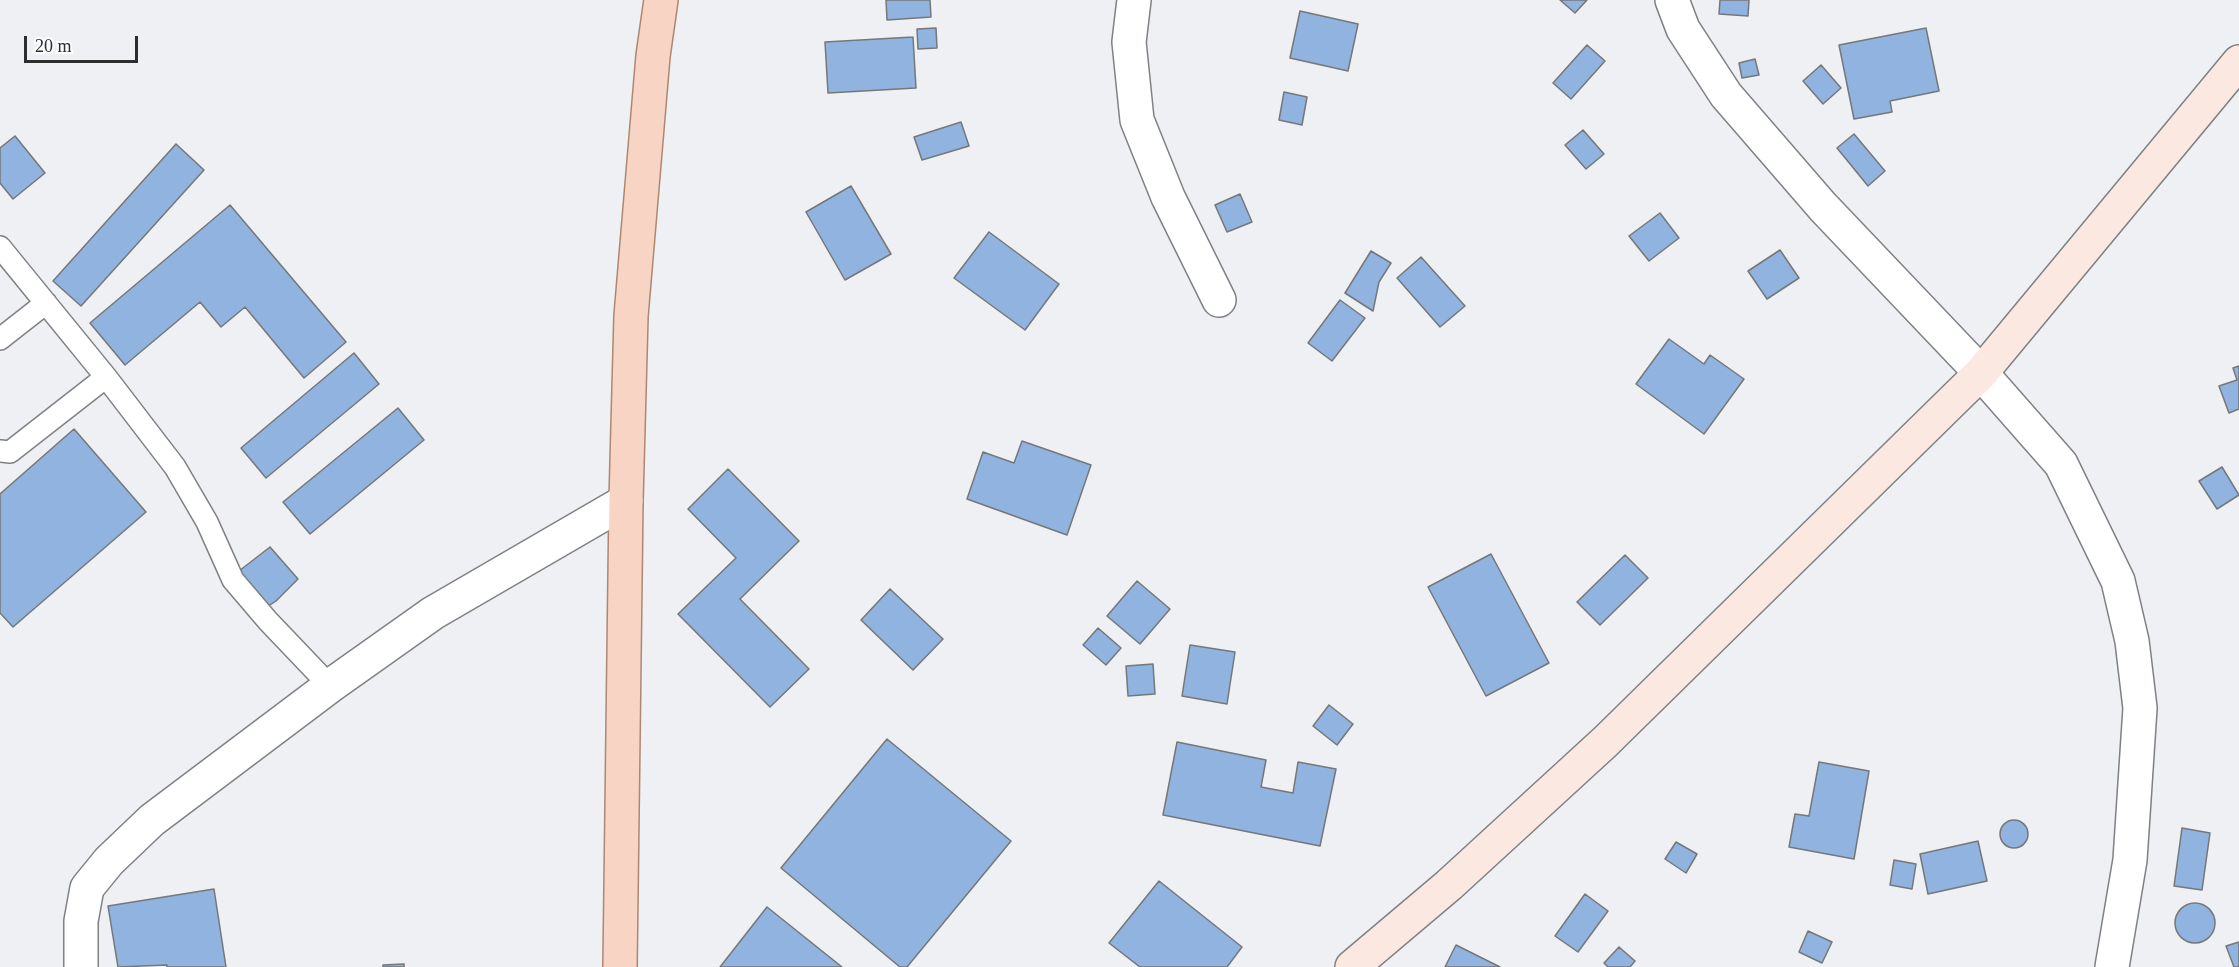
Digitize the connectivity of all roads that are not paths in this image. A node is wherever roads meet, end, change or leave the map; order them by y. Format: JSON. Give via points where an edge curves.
{"nodes":[{"id":1,"x":661,"y":0,"type":"edge"},
{"id":2,"x":1134,"y":0,"type":"edge"},
{"id":3,"x":1672,"y":0,"type":"edge"},
{"id":4,"x":2239,"y":62,"type":"edge"},
{"id":5,"x":0,"y":248,"type":"edge"},
{"id":6,"x":1220,"y":300,"type":"dead end"},
{"id":7,"x":46,"y":303,"type":"junction"},
{"id":8,"x":0,"y":339,"type":"edge"},
{"id":9,"x":1981,"y":373,"type":"junction"},
{"id":10,"x":106,"y":377,"type":"junction"},
{"id":11,"x":0,"y":451,"type":"edge"},
{"id":12,"x":626,"y":501,"type":"junction"},
{"id":13,"x":330,"y":686,"type":"junction"},
{"id":14,"x":81,"y":967,"type":"edge"},
{"id":15,"x":620,"y":967,"type":"edge"},
{"id":16,"x":1352,"y":967,"type":"edge"},
{"id":17,"x":2112,"y":967,"type":"edge"}],
"edges":[{"from":1,"to":12,"type":"main road","via":[[631,316]]},
{"from":2,"to":6,"type":"street","via":[[1129,42],[1137,120],[1168,198]]},
{"from":3,"to":9,"type":"street","via":[[1683,28],[1725,95],[1823,207]]},
{"from":4,"to":9,"type":"street"},
{"from":5,"to":7,"type":"lane"},
{"from":7,"to":8,"type":"lane"},
{"from":7,"to":10,"type":"lane"},
{"from":9,"to":16,"type":"street","via":[[1605,742],[1449,885]]},
{"from":9,"to":17,"type":"street","via":[[2061,464],[2118,581],[2132,641],[2140,708],[2130,860]]},
{"from":10,"to":11,"type":"lane","via":[[10,452]]},
{"from":10,"to":13,"type":"lane","via":[[176,467],[233,580]]},
{"from":12,"to":13,"type":"street","via":[[433,613]]},
{"from":12,"to":15,"type":"main road"},
{"from":13,"to":14,"type":"street","via":[[152,820],[109,861],[87,888],[81,921]]}]}
